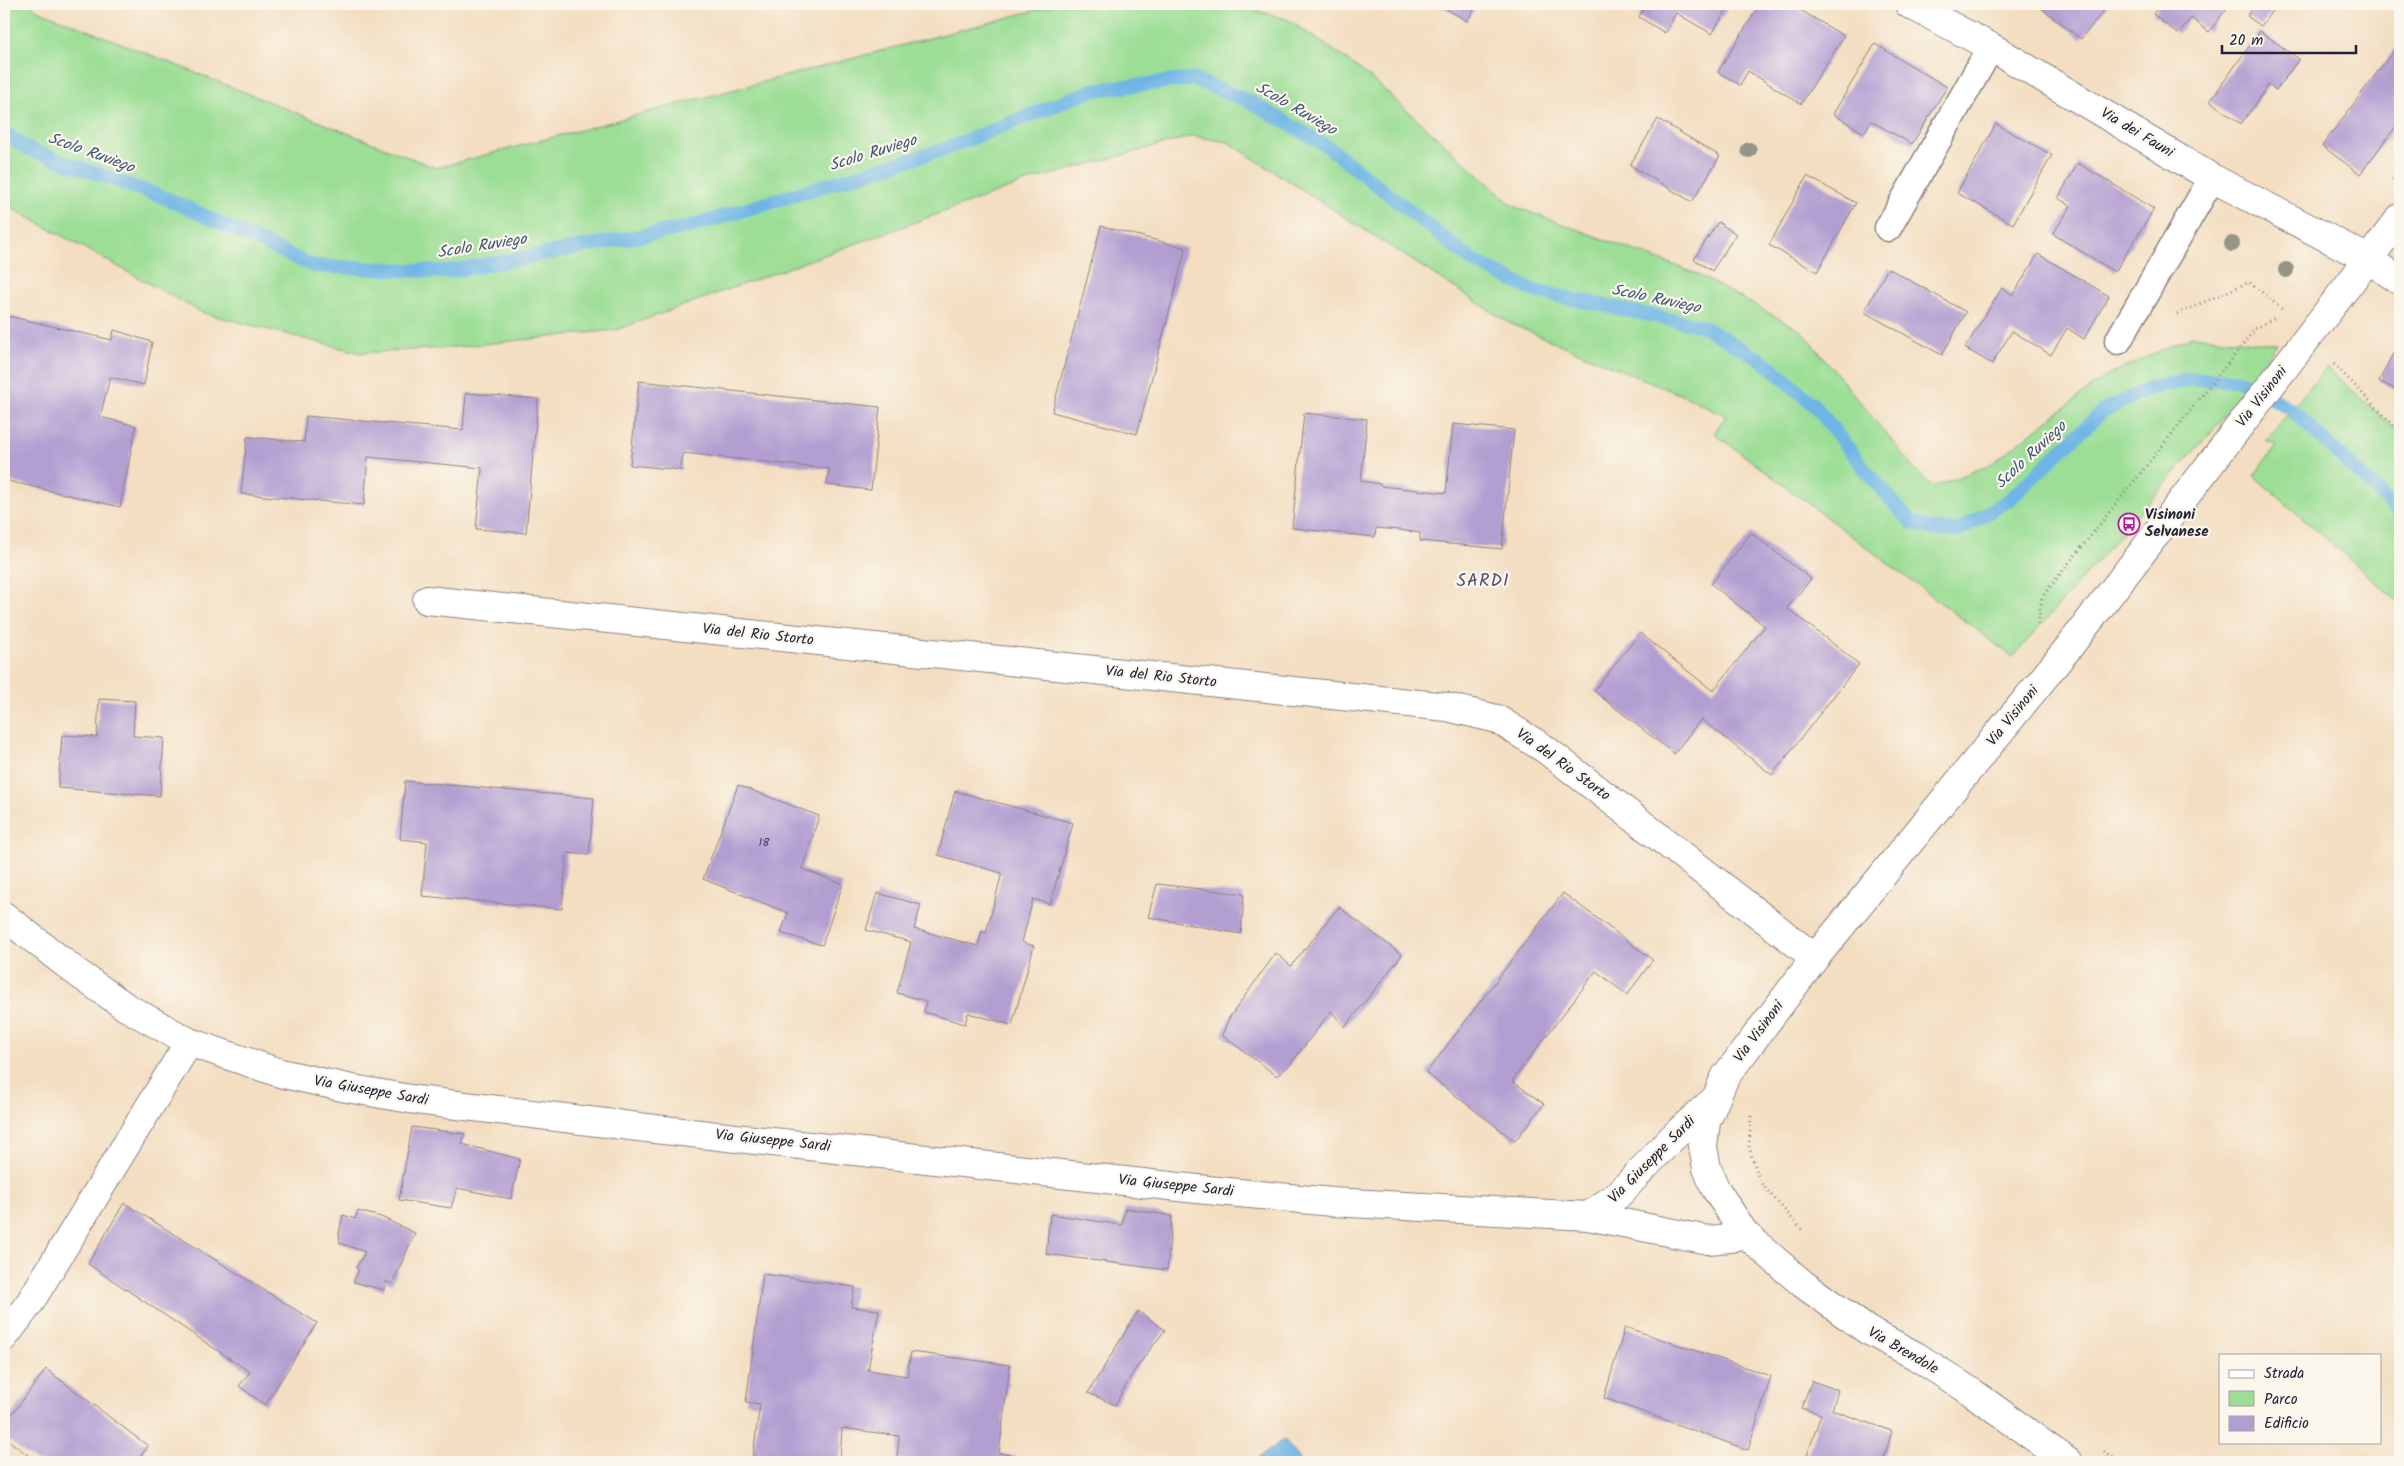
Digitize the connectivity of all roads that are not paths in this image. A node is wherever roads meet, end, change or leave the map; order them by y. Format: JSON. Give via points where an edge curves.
{"nodes":[{"id":1,"x":1909,"y":4,"type":"edge"},
{"id":2,"x":1991,"y":47,"type":"junction"},
{"id":3,"x":2212,"y":178,"type":"junction"},
{"id":4,"x":2400,"y":218,"type":"edge"},
{"id":5,"x":1888,"y":228,"type":"dead end"},
{"id":6,"x":2368,"y":259,"type":"junction"},
{"id":7,"x":2400,"y":281,"type":"edge"},
{"id":8,"x":2118,"y":341,"type":"dead end"},
{"id":9,"x":427,"y":600,"type":"dead end"},
{"id":10,"x":4,"y":916,"type":"edge"},
{"id":11,"x":1815,"y":958,"type":"junction"},
{"id":12,"x":189,"y":1042,"type":"junction"},
{"id":13,"x":1714,"y":1100,"type":"junction"},
{"id":14,"x":1588,"y":1216,"type":"junction"},
{"id":15,"x":1744,"y":1233,"type":"junction"},
{"id":16,"x":4,"y":1337,"type":"edge"},
{"id":17,"x":2068,"y":1462,"type":"edge"}],
"edges":[{"from":1,"to":2,"type":"street","name":"Via dei Fauni"},
{"from":2,"to":3,"type":"street","name":"Via dei Fauni"},
{"from":2,"to":5,"type":"lane"},
{"from":3,"to":6,"type":"street","name":"Via dei Fauni"},
{"from":3,"to":8,"type":"lane"},
{"from":4,"to":6,"type":"street","name":"Via Visinoni"},
{"from":6,"to":7,"type":"street","name":"Via dei Fauni"},
{"from":6,"to":11,"type":"street","name":"Via Visinoni","via":[[2069,647]]},
{"from":9,"to":11,"type":"street","name":"Via del Rio Storto","via":[[1447,707],[1497,718],[1544,749]]},
{"from":10,"to":12,"type":"street","name":"Via Giuseppe Sardi","via":[[119,1002]]},
{"from":11,"to":13,"type":"street","name":"Via Visinoni","via":[[1725,1077]]},
{"from":12,"to":14,"type":"street","name":"Via Giuseppe Sardi","via":[[280,1073],[416,1100],[1197,1189],[1332,1202]]},
{"from":12,"to":16,"type":"street","via":[[29,1304]]},
{"from":13,"to":14,"type":"street","name":"Via Giuseppe Sardi","via":[[1672,1138],[1618,1195]]},
{"from":13,"to":15,"type":"street","name":"Via Visinoni","via":[[1706,1122],[1703,1147],[1707,1168],[1715,1188]]},
{"from":14,"to":15,"type":"street","name":"Via Giuseppe Sardi","via":[[1708,1240]]},
{"from":15,"to":17,"type":"street","name":"Via Brendole","via":[[1803,1284],[1868,1330],[1973,1393]]}]}
